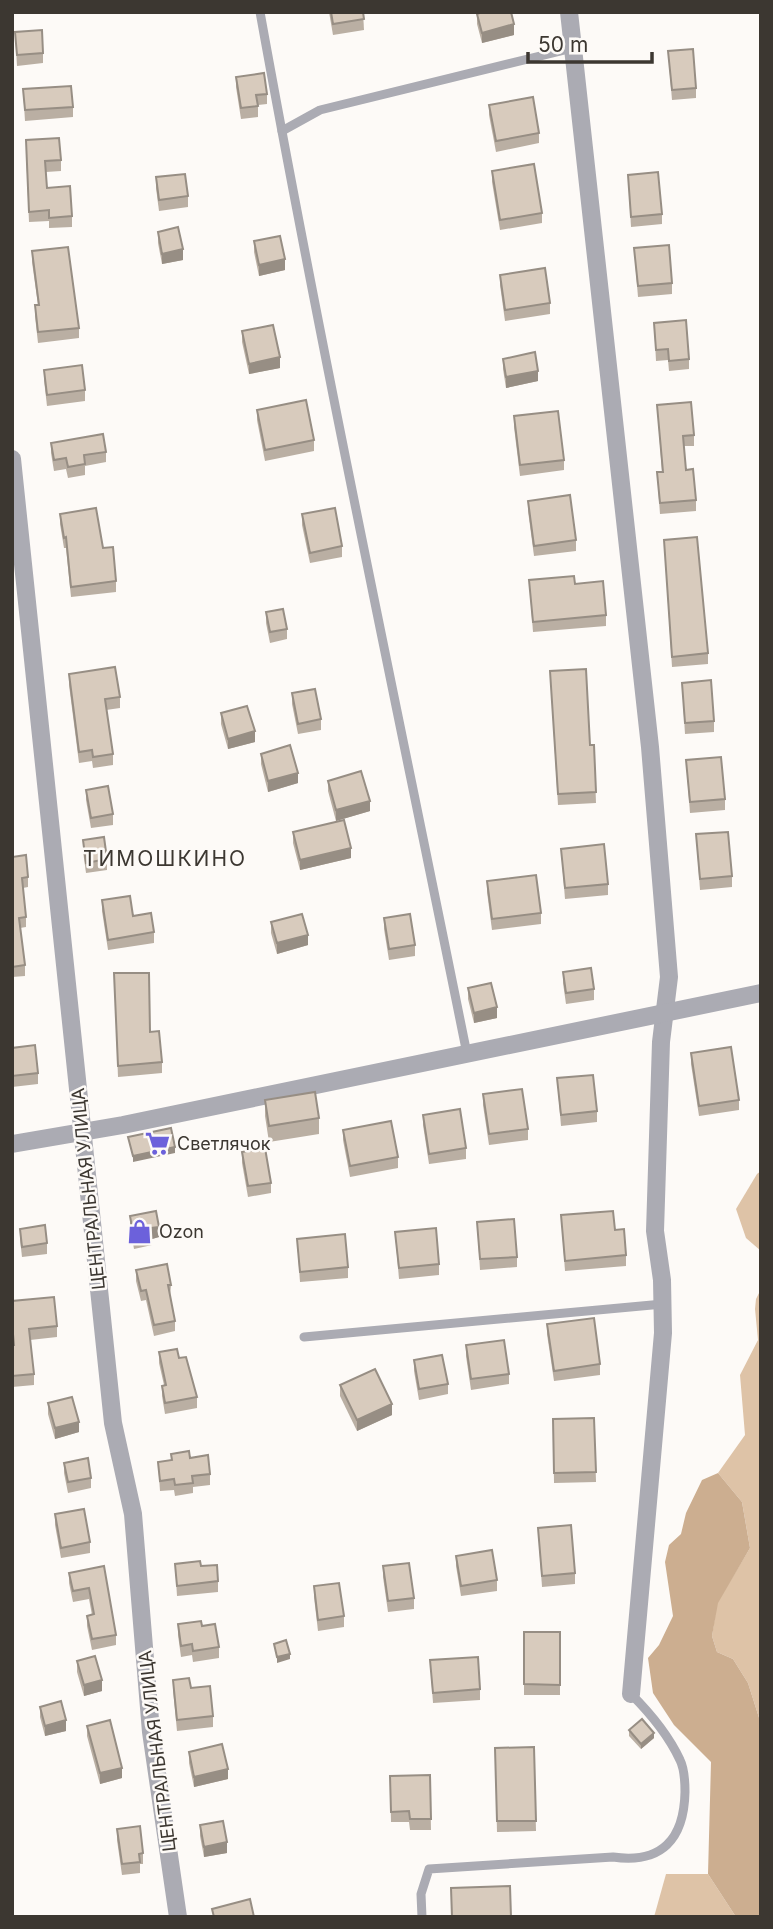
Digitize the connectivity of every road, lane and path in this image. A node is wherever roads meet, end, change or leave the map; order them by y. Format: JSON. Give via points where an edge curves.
{"nodes":[{"id":1,"x":260,"y":12,"type":"edge"},
{"id":2,"x":569,"y":12,"type":"edge"},
{"id":3,"x":573,"y":48,"type":"junction"},
{"id":4,"x":282,"y":131,"type":"junction"},
{"id":5,"x":12,"y":459,"type":"edge"},
{"id":6,"x":761,"y":993,"type":"edge"},
{"id":7,"x":666,"y":1013,"type":"junction"},
{"id":8,"x":467,"y":1054,"type":"junction"},
{"id":9,"x":81,"y":1133,"type":"junction"},
{"id":10,"x":12,"y":1144,"type":"edge"},
{"id":11,"x":663,"y":1304,"type":"junction"},
{"id":12,"x":304,"y":1337,"type":"dead end"},
{"id":13,"x":631,"y":1694,"type":"joint"},
{"id":14,"x":178,"y":1917,"type":"edge"},
{"id":15,"x":422,"y":1917,"type":"edge"}],
"edges":[{"from":1,"to":4,"type":"lane"},
{"from":2,"to":3,"type":"street"},
{"from":3,"to":4,"type":"lane","via":[[320,110]]},
{"from":3,"to":7,"type":"street","via":[[650,747],[668,976]]},
{"from":4,"to":8,"type":"lane"},
{"from":5,"to":9,"type":"street","name":"ЦЕНТРАЛЬНАЯ УЛИЦА"},
{"from":6,"to":7,"type":"street"},
{"from":7,"to":8,"type":"street"},
{"from":7,"to":11,"type":"street","via":[[661,1042],[655,1231]]},
{"from":8,"to":9,"type":"street"},
{"from":9,"to":10,"type":"street"},
{"from":9,"to":14,"type":"street","name":"ЦЕНТРАЛЬНАЯ УЛИЦА","via":[[113,1423],[133,1514],[152,1732]]},
{"from":11,"to":12,"type":"lane"},
{"from":11,"to":13,"type":"street"},
{"from":13,"to":15,"type":"lane","via":[[657,1721],[682,1762],[684,1812],[667,1845],[651,1856],[633,1860],[613,1857],[429,1869],[421,1894]]}]}
